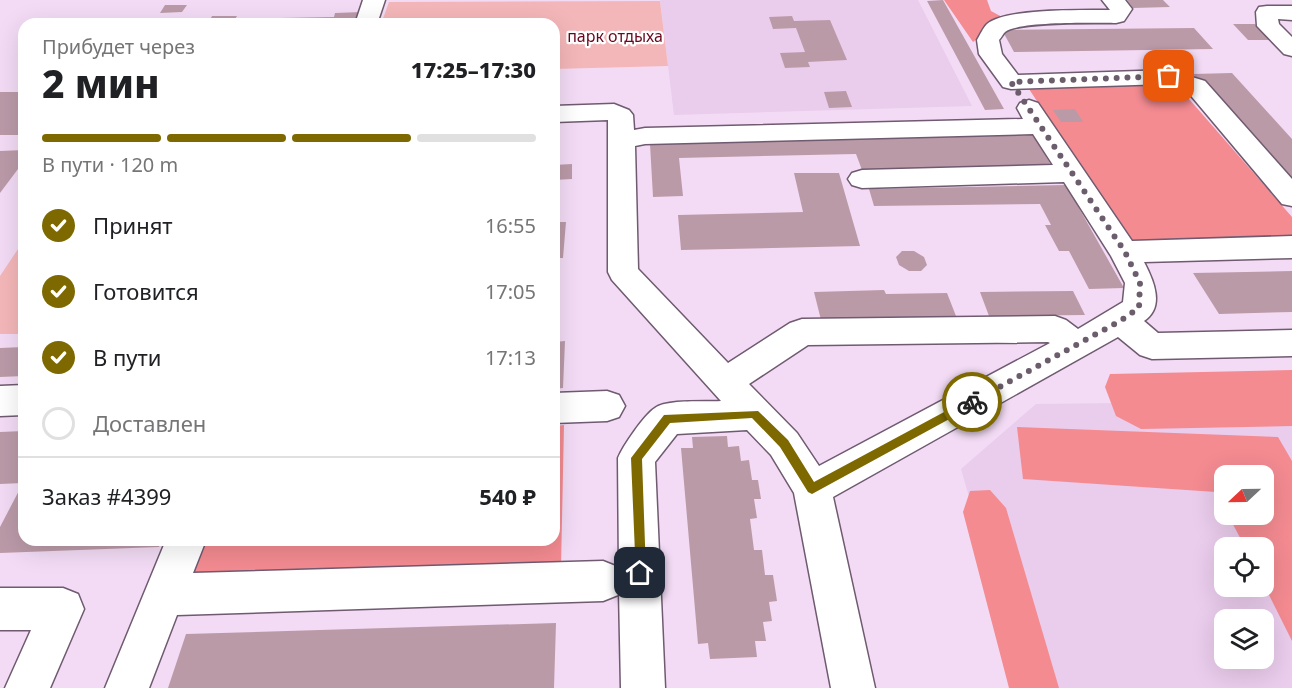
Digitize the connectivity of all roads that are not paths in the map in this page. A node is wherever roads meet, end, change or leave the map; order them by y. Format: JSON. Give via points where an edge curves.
{"nodes":[{"id":1,"x":374,"y":0,"type":"edge"},
{"id":2,"x":1113,"y":0,"type":"edge"},
{"id":3,"x":1261,"y":6,"type":"edge"},
{"id":4,"x":1292,"y":13,"type":"edge"},
{"id":5,"x":368,"y":18,"type":"edge"},
{"id":6,"x":1292,"y":49,"type":"edge"},
{"id":7,"x":1011,"y":82,"type":"junction"},
{"id":8,"x":560,"y":114,"type":"edge"},
{"id":9,"x":1041,"y":126,"type":"junction"},
{"id":10,"x":622,"y":141,"type":"junction"},
{"id":11,"x":1072,"y":173,"type":"junction"},
{"id":12,"x":862,"y":179,"type":"dead end"},
{"id":13,"x":1292,"y":197,"type":"edge"},
{"id":14,"x":1292,"y":247,"type":"edge"},
{"id":15,"x":1125,"y":252,"type":"junction"},
{"id":16,"x":1120,"y":321,"type":"junction"},
{"id":17,"x":1292,"y":342,"type":"edge"},
{"id":18,"x":1075,"y":345,"type":"junction"},
{"id":19,"x":726,"y":382,"type":"junction"},
{"id":20,"x":18,"y":400,"type":"edge"},
{"id":21,"x":0,"y":401,"type":"edge"},
{"id":22,"x":607,"y":406,"type":"dead end"},
{"id":23,"x":560,"y":408,"type":"edge"},
{"id":24,"x":754,"y":414,"type":"junction"},
{"id":25,"x":812,"y":489,"type":"junction"},
{"id":26,"x":184,"y":546,"type":"edge"},
{"id":27,"x":603,"y":581,"type":"dead end"},
{"id":28,"x":166,"y":596,"type":"junction"},
{"id":29,"x":0,"y":609,"type":"edge"},
{"id":30,"x":27,"y":688,"type":"edge"},
{"id":31,"x":127,"y":688,"type":"edge"},
{"id":32,"x":643,"y":688,"type":"edge"},
{"id":33,"x":852,"y":688,"type":"edge"}],
"edges":[{"from":1,"to":5,"type":"street"},
{"from":2,"to":7,"type":"street","via":[[1121,9],[1116,16],[1012,22],[996,28],[988,40],[991,54]]},
{"from":3,"to":4,"type":"street"},
{"from":3,"to":6,"type":"street","via":[[1268,26]]},
{"from":7,"to":9,"type":"street"},
{"from":7,"to":13,"type":"street","via":[[1169,76],[1196,86]]},
{"from":8,"to":10,"type":"street","via":[[614,112],[620,115]]},
{"from":9,"to":10,"type":"street","via":[[657,136]]},
{"from":9,"to":11,"type":"street"},
{"from":10,"to":19,"type":"street","via":[[623,272]]},
{"from":11,"to":12,"type":"street"},
{"from":11,"to":15,"type":"street"},
{"from":14,"to":15,"type":"street"},
{"from":15,"to":16,"type":"street","via":[[1140,283],[1139,308]]},
{"from":16,"to":17,"type":"street","via":[[1152,346]]},
{"from":16,"to":18,"type":"street"},
{"from":18,"to":19,"type":"street","via":[[1056,329],[802,332]]},
{"from":18,"to":25,"type":"street"},
{"from":19,"to":24,"type":"street"},
{"from":20,"to":21,"type":"street"},
{"from":22,"to":23,"type":"street"},
{"from":24,"to":25,"type":"street","via":[[784,444]]},
{"from":24,"to":32,"type":"street","via":[[667,418],[636,458]]},
{"from":25,"to":33,"type":"street"},
{"from":26,"to":28,"type":"street"},
{"from":27,"to":28,"type":"street"},
{"from":28,"to":31,"type":"street"},
{"from":29,"to":30,"type":"street","via":[[63,609]]}]}
